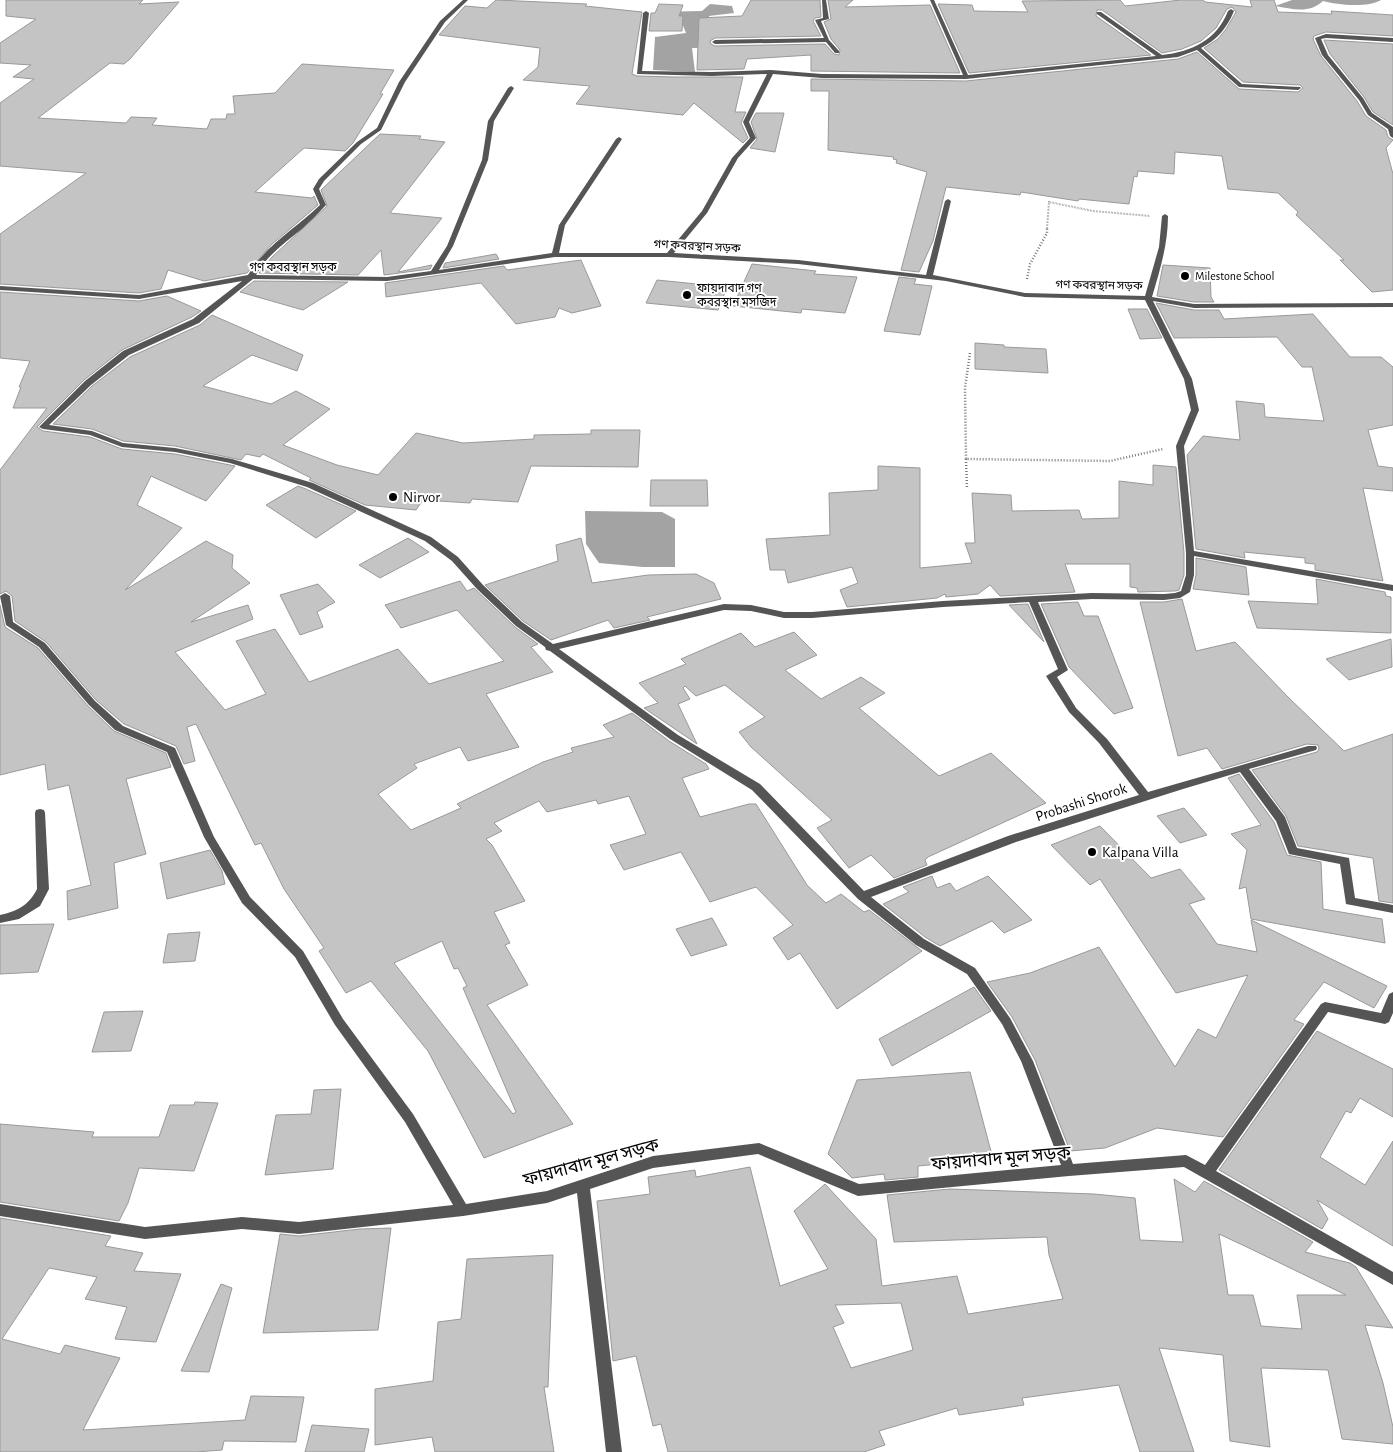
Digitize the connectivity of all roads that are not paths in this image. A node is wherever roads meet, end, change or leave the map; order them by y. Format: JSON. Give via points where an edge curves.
{"nodes":[{"id":1,"x":466,"y":0,"type":"edge"},
{"id":2,"x":824,"y":0,"type":"edge"},
{"id":3,"x":932,"y":0,"type":"edge"},
{"id":4,"x":1231,"y":11,"type":"dead end"},
{"id":5,"x":1099,"y":12,"type":"dead end"},
{"id":6,"x":646,"y":13,"type":"dead end"},
{"id":7,"x":827,"y":40,"type":"junction"},
{"id":8,"x":1393,"y":40,"type":"edge"},
{"id":9,"x":715,"y":42,"type":"dead end"},
{"id":10,"x":1198,"y":48,"type":"junction"},
{"id":11,"x":837,"y":52,"type":"dead end"},
{"id":12,"x":1161,"y":57,"type":"junction"},
{"id":13,"x":771,"y":72,"type":"junction"},
{"id":14,"x":966,"y":77,"type":"junction"},
{"id":15,"x":511,"y":88,"type":"dead end"},
{"id":16,"x":1298,"y":88,"type":"dead end"},
{"id":17,"x":1393,"y":136,"type":"edge"},
{"id":18,"x":619,"y":139,"type":"dead end"},
{"id":19,"x":948,"y":201,"type":"dead end"},
{"id":20,"x":1165,"y":216,"type":"road end"},
{"id":21,"x":555,"y":255,"type":"junction"},
{"id":22,"x":669,"y":255,"type":"junction"},
{"id":23,"x":434,"y":272,"type":"junction"},
{"id":24,"x":251,"y":277,"type":"junction"},
{"id":25,"x":929,"y":277,"type":"junction"},
{"id":26,"x":0,"y":288,"type":"edge"},
{"id":27,"x":1148,"y":298,"type":"junction"},
{"id":28,"x":1393,"y":305,"type":"edge"},
{"id":29,"x":1190,"y":554,"type":"junction"},
{"id":30,"x":1393,"y":588,"type":"edge"},
{"id":31,"x":5,"y":596,"type":"dead end"},
{"id":32,"x":1033,"y":600,"type":"junction"},
{"id":33,"x":549,"y":648,"type":"junction"},
{"id":34,"x":1312,"y":748,"type":"dead end"},
{"id":35,"x":1244,"y":768,"type":"junction"},
{"id":36,"x":1146,"y":796,"type":"junction"},
{"id":37,"x":40,"y":813,"type":"dead end"},
{"id":38,"x":862,"y":896,"type":"junction"},
{"id":39,"x":1393,"y":909,"type":"edge"},
{"id":40,"x":0,"y":919,"type":"edge"},
{"id":41,"x":1393,"y":997,"type":"edge"},
{"id":42,"x":1069,"y":1170,"type":"junction"},
{"id":43,"x":1208,"y":1172,"type":"junction"},
{"id":44,"x":583,"y":1186,"type":"junction"},
{"id":45,"x":0,"y":1210,"type":"edge"},
{"id":46,"x":463,"y":1210,"type":"junction"},
{"id":47,"x":1393,"y":1280,"type":"edge"},
{"id":48,"x":614,"y":1452,"type":"edge"}],
"edges":[{"from":1,"to":24,"type":"street","via":[[443,21],[402,82],[379,129],[359,143],[321,180],[316,189],[323,205],[279,243]]},
{"from":2,"to":7,"type":"street","via":[[826,19],[818,20]]},
{"from":3,"to":14,"type":"street"},
{"from":4,"to":10,"type":"street","via":[[1227,26]]},
{"from":5,"to":12,"type":"street"},
{"from":6,"to":13,"type":"street","via":[[639,73]]},
{"from":7,"to":9,"type":"street"},
{"from":7,"to":11,"type":"street"},
{"from":8,"to":17,"type":"street","via":[[1318,38],[1325,55],[1342,78],[1370,114],[1391,128]]},
{"from":10,"to":12,"type":"street"},
{"from":10,"to":16,"type":"street","via":[[1241,86]]},
{"from":12,"to":14,"type":"street"},
{"from":13,"to":14,"type":"street"},
{"from":13,"to":22,"type":"street","via":[[746,122],[753,138],[729,165],[715,196]]},
{"from":15,"to":23,"type":"street","via":[[491,121],[485,160],[450,246]]},
{"from":18,"to":21,"type":"street","via":[[562,225]]},
{"from":19,"to":25,"type":"street"},
{"from":20,"to":27,"type":"street","via":[[1158,268]]},
{"from":21,"to":22,"type":"street","name":"গণ কবরস্থান সড়ক"},
{"from":21,"to":23,"type":"street","name":"গণ কবরস্থান সড়ক"},
{"from":22,"to":25,"type":"street","name":"গণ কবরস্থান সড়ক","via":[[798,262]]},
{"from":23,"to":24,"type":"street","name":"গণ কবরস্থান সড়ক","via":[[387,279]]},
{"from":24,"to":26,"type":"street","name":"গণ কবরস্থান সড়ক","via":[[139,297]]},
{"from":24,"to":33,"type":"street","via":[[196,321],[126,353],[43,427],[92,433],[122,445],[176,450],[232,461],[310,485],[354,504],[428,539]]},
{"from":25,"to":27,"type":"street","name":"গণ কবরস্থান সড়ক","via":[[1025,295]]},
{"from":27,"to":28,"type":"street","name":"গণ কবরস্থান সড়ক","via":[[1194,306]]},
{"from":27,"to":29,"type":"street","via":[[1188,379],[1195,410],[1180,446]]},
{"from":29,"to":30,"type":"street"},
{"from":29,"to":32,"type":"street","via":[[1190,575],[1185,592],[1176,596]]},
{"from":31,"to":46,"type":"street","via":[[9,623],[42,645],[92,703],[120,728],[171,750],[209,837],[246,900],[300,954],[339,1022],[409,1118]]},
{"from":32,"to":33,"type":"street","via":[[812,615],[784,615],[751,608],[724,607]]},
{"from":32,"to":36,"type":"street","via":[[1063,670],[1051,676],[1072,710],[1104,741]]},
{"from":33,"to":38,"type":"street","via":[[674,737],[756,787]]},
{"from":34,"to":35,"type":"street","name":"Probashi Shorok"},
{"from":35,"to":36,"type":"street","name":"Probashi Shorok"},
{"from":35,"to":39,"type":"street","via":[[1281,820],[1293,851],[1345,861],[1350,901]]},
{"from":36,"to":38,"type":"street","name":"Probashi Shorok","via":[[1012,839]]},
{"from":37,"to":40,"type":"street","via":[[43,889],[36,903],[15,916]]},
{"from":38,"to":42,"type":"street","via":[[920,942],[971,971],[1006,1021],[1027,1061]]},
{"from":41,"to":43,"type":"street","via":[[1384,1019],[1325,1007]]},
{"from":42,"to":43,"type":"street","name":"ফায়দাবাদ মূল সড়ক","via":[[1186,1161]]},
{"from":42,"to":44,"type":"street","name":"ফায়দাবাদ মূল সড়ক","via":[[858,1190],[759,1148],[653,1162]]},
{"from":43,"to":47,"type":"street","name":"ফায়দাবাদ মূল সড়ক"},
{"from":44,"to":46,"type":"street","name":"ফায়দাবাদ মূল সড়ক","via":[[547,1197]]},
{"from":44,"to":48,"type":"street"},
{"from":45,"to":46,"type":"street","name":"ফায়দাবাদ মূল সড়ক","via":[[145,1233],[242,1223],[299,1228]]}]}
